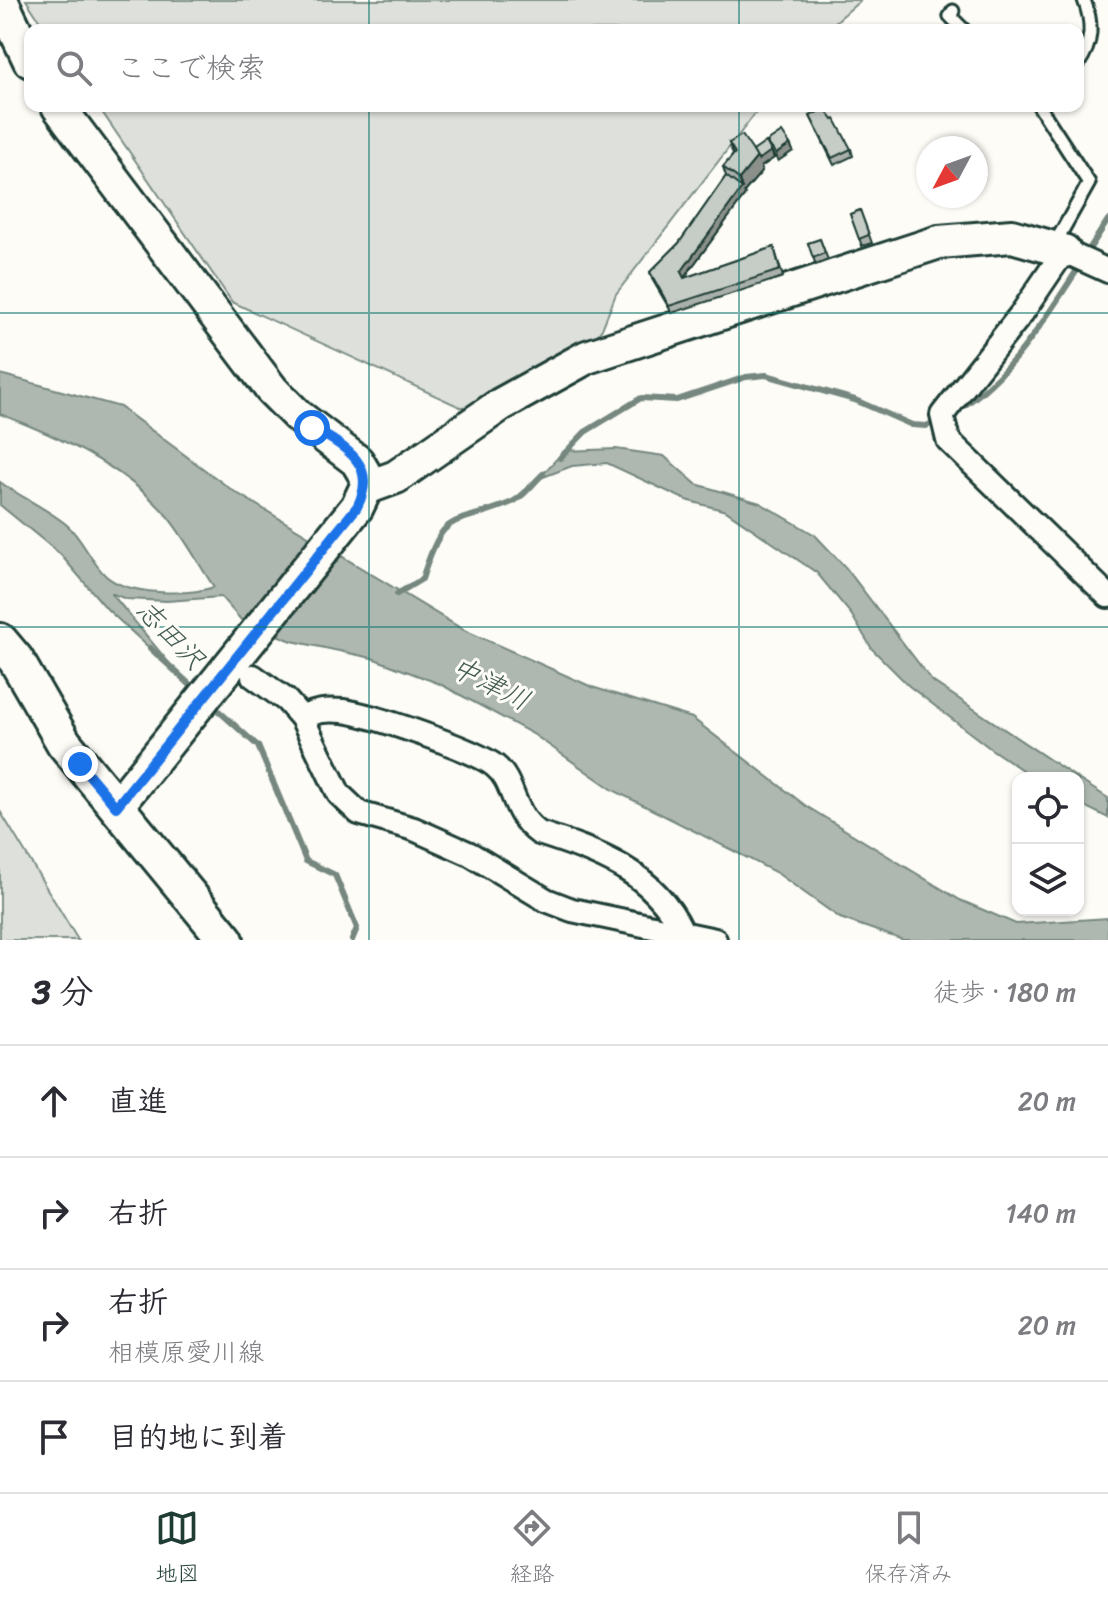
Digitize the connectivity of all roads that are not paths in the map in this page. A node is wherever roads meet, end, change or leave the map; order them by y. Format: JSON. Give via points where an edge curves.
{"nodes":[{"id":1,"x":1,"y":0,"type":"edge"},
{"id":2,"x":1084,"y":0,"type":"edge"},
{"id":3,"x":953,"y":11,"type":"dead end"},
{"id":4,"x":958,"y":24,"type":"edge"},
{"id":5,"x":24,"y":48,"type":"edge"},
{"id":6,"x":1084,"y":53,"type":"edge"},
{"id":7,"x":63,"y":112,"type":"edge"},
{"id":8,"x":1043,"y":112,"type":"edge"},
{"id":9,"x":1058,"y":249,"type":"junction"},
{"id":10,"x":1108,"y":271,"type":"edge"},
{"id":11,"x":362,"y":498,"type":"junction"},
{"id":12,"x":1108,"y":596,"type":"edge"},
{"id":13,"x":0,"y":641,"type":"edge"},
{"id":14,"x":253,"y":676,"type":"dead end"},
{"id":15,"x":302,"y":718,"type":"junction"},
{"id":16,"x":125,"y":797,"type":"junction"},
{"id":17,"x":682,"y":931,"type":"junction"},
{"id":18,"x":226,"y":940,"type":"edge"},
{"id":19,"x":715,"y":940,"type":"edge"}],
"edges":[{"from":1,"to":5,"type":"street"},
{"from":2,"to":6,"type":"lane","via":[[1092,26]]},
{"from":3,"to":4,"type":"lane","via":[[950,16]]},
{"from":7,"to":11,"type":"street","via":[[272,390],[312,428],[350,453],[367,478]]},
{"from":8,"to":9,"type":"lane","via":[[1089,183]]},
{"from":9,"to":10,"type":"street"},
{"from":9,"to":11,"type":"street","via":[[1012,236],[939,242],[587,357],[500,405]]},
{"from":9,"to":12,"type":"street","via":[[1022,313],[942,415],[948,440]]},
{"from":11,"to":16,"type":"street"},
{"from":13,"to":16,"type":"main road","via":[[64,743]]},
{"from":14,"to":15,"type":"street"},
{"from":15,"to":17,"type":"street","via":[[331,781],[359,813],[442,842],[572,910]]},
{"from":15,"to":17,"type":"street","via":[[315,710],[347,711],[456,747],[495,766],[527,824],[641,877],[661,896]]},
{"from":16,"to":18,"type":"main road"},
{"from":17,"to":19,"type":"street"}]}
